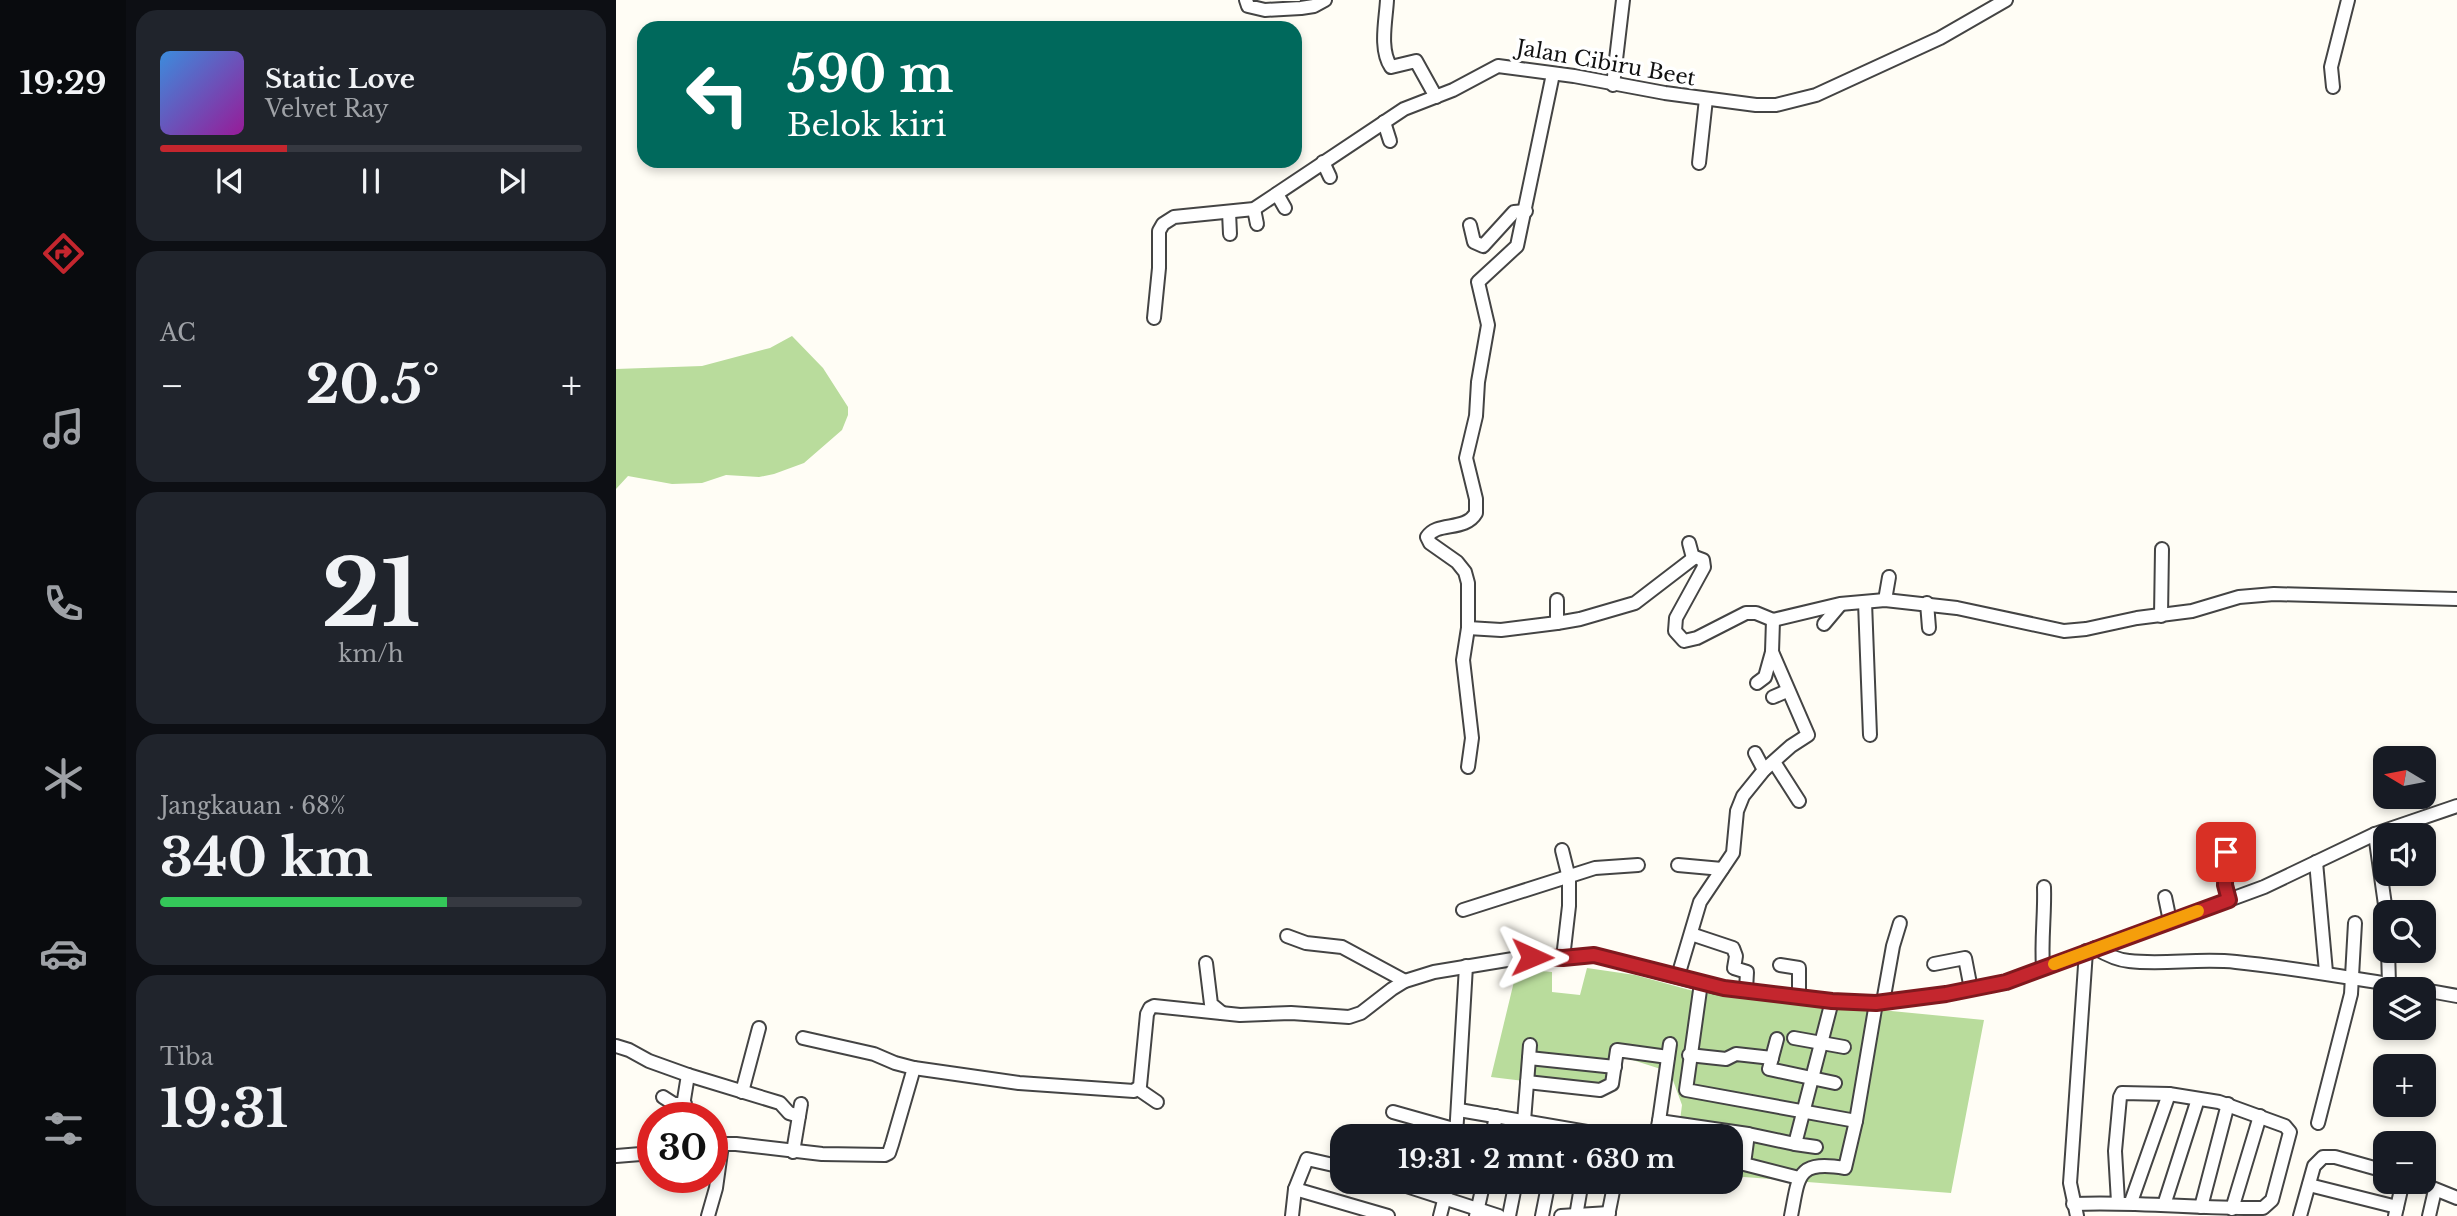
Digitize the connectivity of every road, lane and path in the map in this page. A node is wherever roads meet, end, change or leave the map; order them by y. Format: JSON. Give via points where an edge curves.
{"nodes":[{"id":1,"x":1246,"y":0,"type":"edge"},
{"id":2,"x":1325,"y":0,"type":"edge"},
{"id":3,"x":1387,"y":0,"type":"edge"},
{"id":4,"x":1623,"y":0,"type":"edge"},
{"id":5,"x":2006,"y":0,"type":"edge"},
{"id":6,"x":2348,"y":0,"type":"edge"},
{"id":7,"x":1553,"y":74,"type":"junction"},
{"id":8,"x":1613,"y":85,"type":"junction"},
{"id":9,"x":2333,"y":87,"type":"dead end"},
{"id":10,"x":1436,"y":97,"type":"junction"},
{"id":11,"x":1706,"y":99,"type":"junction"},
{"id":12,"x":1384,"y":122,"type":"junction"},
{"id":13,"x":1390,"y":141,"type":"dead end"},
{"id":14,"x":1323,"y":162,"type":"junction"},
{"id":15,"x":1699,"y":163,"type":"dead end"},
{"id":16,"x":1330,"y":177,"type":"dead end"},
{"id":17,"x":1277,"y":194,"type":"junction"},
{"id":18,"x":1285,"y":208,"type":"dead end"},
{"id":19,"x":1254,"y":209,"type":"junction"},
{"id":20,"x":1527,"y":211,"type":"junction"},
{"id":21,"x":1229,"y":212,"type":"junction"},
{"id":22,"x":1257,"y":224,"type":"dead end"},
{"id":23,"x":1470,"y":225,"type":"dead end"},
{"id":24,"x":1230,"y":234,"type":"dead end"},
{"id":25,"x":1154,"y":318,"type":"dead end"},
{"id":26,"x":1689,"y":543,"type":"dead end"},
{"id":27,"x":2162,"y":549,"type":"dead end"},
{"id":28,"x":1693,"y":558,"type":"junction"},
{"id":29,"x":1889,"y":577,"type":"dead end"},
{"id":30,"x":2457,"y":599,"type":"edge"},
{"id":31,"x":1557,"y":600,"type":"dead end"},
{"id":32,"x":1885,"y":600,"type":"junction"},
{"id":33,"x":1865,"y":602,"type":"junction"},
{"id":34,"x":1927,"y":603,"type":"junction"},
{"id":35,"x":1840,"y":604,"type":"junction"},
{"id":36,"x":2161,"y":616,"type":"junction"},
{"id":37,"x":1773,"y":621,"type":"junction"},
{"id":38,"x":1556,"y":624,"type":"junction"},
{"id":39,"x":1824,"y":624,"type":"dead end"},
{"id":40,"x":1468,"y":628,"type":"junction"},
{"id":41,"x":1929,"y":628,"type":"dead end"},
{"id":42,"x":1772,"y":652,"type":"junction"},
{"id":43,"x":1757,"y":683,"type":"dead end"},
{"id":44,"x":1787,"y":691,"type":"junction"},
{"id":45,"x":1773,"y":697,"type":"dead end"},
{"id":46,"x":1870,"y":735,"type":"dead end"},
{"id":47,"x":1755,"y":753,"type":"dead end"},
{"id":48,"x":1769,"y":766,"type":"junction"},
{"id":49,"x":1468,"y":767,"type":"dead end"},
{"id":50,"x":1799,"y":801,"type":"dead end"},
{"id":51,"x":2457,"y":806,"type":"edge"},
{"id":52,"x":2407,"y":823,"type":"edge"},
{"id":53,"x":2373,"y":835,"type":"edge"},
{"id":54,"x":1562,"y":850,"type":"dead end"},
{"id":55,"x":2226,"y":852,"type":"dead end"},
{"id":56,"x":2316,"y":862,"type":"junction"},
{"id":57,"x":1638,"y":865,"type":"dead end"},
{"id":58,"x":1678,"y":865,"type":"dead end"},
{"id":59,"x":1722,"y":869,"type":"junction"},
{"id":60,"x":1569,"y":878,"type":"junction"},
{"id":61,"x":2044,"y":887,"type":"dead end"},
{"id":62,"x":2165,"y":897,"type":"dead end"},
{"id":63,"x":2229,"y":900,"type":"junction"},
{"id":64,"x":1463,"y":910,"type":"dead end"},
{"id":65,"x":2170,"y":921,"type":"junction"},
{"id":66,"x":1900,"y":923,"type":"dead end"},
{"id":67,"x":2355,"y":923,"type":"dead end"},
{"id":68,"x":1691,"y":934,"type":"junction"},
{"id":69,"x":1287,"y":936,"type":"dead end"},
{"id":70,"x":2090,"y":950,"type":"junction"},
{"id":71,"x":1563,"y":958,"type":"junction"},
{"id":72,"x":1206,"y":963,"type":"dead end"},
{"id":73,"x":1934,"y":964,"type":"dead end"},
{"id":74,"x":1780,"y":965,"type":"dead end"},
{"id":75,"x":1466,"y":966,"type":"junction"},
{"id":76,"x":2043,"y":968,"type":"junction"},
{"id":77,"x":2326,"y":972,"type":"junction"},
{"id":78,"x":1678,"y":976,"type":"junction"},
{"id":79,"x":2354,"y":978,"type":"junction"},
{"id":80,"x":1405,"y":981,"type":"junction"},
{"id":81,"x":2373,"y":981,"type":"edge"},
{"id":82,"x":1701,"y":983,"type":"junction"},
{"id":83,"x":1971,"y":989,"type":"junction"},
{"id":84,"x":1746,"y":990,"type":"junction"},
{"id":85,"x":2436,"y":992,"type":"edge"},
{"id":86,"x":1799,"y":996,"type":"junction"},
{"id":87,"x":2457,"y":996,"type":"edge"},
{"id":88,"x":1832,"y":1001,"type":"junction"},
{"id":89,"x":1880,"y":1003,"type":"junction"},
{"id":90,"x":1222,"y":1013,"type":"junction"},
{"id":91,"x":759,"y":1028,"type":"dead end"},
{"id":92,"x":803,"y":1038,"type":"dead end"},
{"id":93,"x":1794,"y":1038,"type":"dead end"},
{"id":94,"x":1777,"y":1039,"type":"dead end"},
{"id":95,"x":1820,"y":1043,"type":"junction"},
{"id":96,"x":616,"y":1045,"type":"edge"},
{"id":97,"x":1844,"y":1047,"type":"dead end"},
{"id":98,"x":1668,"y":1053,"type":"junction"},
{"id":99,"x":1689,"y":1058,"type":"junction"},
{"id":100,"x":1772,"y":1058,"type":"junction"},
{"id":101,"x":1615,"y":1067,"type":"junction"},
{"id":102,"x":914,"y":1068,"type":"junction"},
{"id":103,"x":688,"y":1075,"type":"junction"},
{"id":104,"x":1811,"y":1077,"type":"junction"},
{"id":105,"x":1527,"y":1082,"type":"junction"},
{"id":106,"x":1835,"y":1083,"type":"dead end"},
{"id":107,"x":1138,"y":1088,"type":"junction"},
{"id":108,"x":742,"y":1092,"type":"junction"},
{"id":109,"x":2169,"y":1094,"type":"junction"},
{"id":110,"x":663,"y":1097,"type":"dead end"},
{"id":111,"x":2198,"y":1099,"type":"junction"},
{"id":112,"x":671,"y":1102,"type":"edge"},
{"id":113,"x":685,"y":1102,"type":"edge"},
{"id":114,"x":1157,"y":1102,"type":"dead end"},
{"id":115,"x":2228,"y":1104,"type":"junction"},
{"id":116,"x":1459,"y":1110,"type":"junction"},
{"id":117,"x":1802,"y":1111,"type":"junction"},
{"id":118,"x":1393,"y":1112,"type":"dead end"},
{"id":119,"x":1496,"y":1116,"type":"junction"},
{"id":120,"x":2260,"y":1116,"type":"junction"},
{"id":121,"x":1659,"y":1121,"type":"junction"},
{"id":122,"x":1856,"y":1121,"type":"junction"},
{"id":123,"x":1526,"y":1122,"type":"junction"},
{"id":124,"x":2318,"y":1123,"type":"dead end"},
{"id":125,"x":1430,"y":1124,"type":"edge"},
{"id":126,"x":1458,"y":1124,"type":"edge"},
{"id":127,"x":1494,"y":1124,"type":"edge"},
{"id":128,"x":1533,"y":1124,"type":"edge"},
{"id":129,"x":1658,"y":1124,"type":"edge"},
{"id":130,"x":1748,"y":1133,"type":"junction"},
{"id":131,"x":728,"y":1144,"type":"edge"},
{"id":132,"x":1795,"y":1144,"type":"junction"},
{"id":133,"x":1816,"y":1147,"type":"dead end"},
{"id":134,"x":793,"y":1152,"type":"junction"},
{"id":135,"x":637,"y":1154,"type":"edge"},
{"id":136,"x":616,"y":1156,"type":"edge"},
{"id":137,"x":1330,"y":1164,"type":"edge"},
{"id":138,"x":2373,"y":1168,"type":"edge"},
{"id":139,"x":1799,"y":1178,"type":"junction"},
{"id":140,"x":2309,"y":1185,"type":"junction"},
{"id":141,"x":1295,"y":1189,"type":"junction"},
{"id":142,"x":2436,"y":1190,"type":"edge"},
{"id":143,"x":715,"y":1193,"type":"edge"},
{"id":144,"x":1432,"y":1194,"type":"edge"},
{"id":145,"x":1446,"y":1194,"type":"edge"},
{"id":146,"x":1481,"y":1194,"type":"edge"},
{"id":147,"x":1513,"y":1194,"type":"edge"},
{"id":148,"x":1546,"y":1194,"type":"edge"},
{"id":149,"x":1580,"y":1194,"type":"edge"},
{"id":150,"x":1613,"y":1194,"type":"edge"},
{"id":151,"x":2400,"y":1194,"type":"edge"},
{"id":152,"x":2434,"y":1194,"type":"edge"},
{"id":153,"x":1445,"y":1198,"type":"junction"},
{"id":154,"x":2457,"y":1198,"type":"edge"},
{"id":155,"x":2124,"y":1202,"type":"junction"},
{"id":156,"x":2164,"y":1205,"type":"junction"},
{"id":157,"x":2201,"y":1207,"type":"junction"},
{"id":158,"x":2232,"y":1209,"type":"junction"},
{"id":159,"x":2075,"y":1210,"type":"edge"},
{"id":160,"x":2396,"y":1212,"type":"edge"},
{"id":161,"x":1477,"y":1213,"type":"edge"},
{"id":162,"x":1609,"y":1214,"type":"edge"},
{"id":163,"x":1576,"y":1215,"type":"edge"},
{"id":164,"x":708,"y":1216,"type":"edge"},
{"id":165,"x":1292,"y":1216,"type":"edge"},
{"id":166,"x":1388,"y":1216,"type":"edge"},
{"id":167,"x":1440,"y":1216,"type":"edge"},
{"id":168,"x":1499,"y":1216,"type":"edge"},
{"id":169,"x":1509,"y":1216,"type":"edge"},
{"id":170,"x":1542,"y":1216,"type":"edge"},
{"id":171,"x":1561,"y":1216,"type":"edge"},
{"id":172,"x":1791,"y":1216,"type":"edge"},
{"id":173,"x":2302,"y":1216,"type":"edge"},
{"id":174,"x":2429,"y":1216,"type":"edge"}],
"edges":[{"from":1,"to":2,"type":"street","via":[[1248,6],[1265,10],[1314,6]]},
{"from":3,"to":10,"type":"street","via":[[1388,63],[1416,61]]},
{"from":4,"to":8,"type":"street"},
{"from":5,"to":11,"type":"street","name":"Jalan Cibiru Beet","via":[[1941,38],[1797,102],[1756,105]]},
{"from":6,"to":9,"type":"street","via":[[2331,67]]},
{"from":7,"to":8,"type":"street","name":"Jalan Cibiru Beet"},
{"from":7,"to":10,"type":"street","name":"Jalan Cibiru Beet","via":[[1501,65]]},
{"from":7,"to":20,"type":"street"},
{"from":8,"to":11,"type":"street","name":"Jalan Cibiru Beet"},
{"from":10,"to":12,"type":"street","name":"Jalan Cibiru Beet"},
{"from":11,"to":15,"type":"street"},
{"from":12,"to":13,"type":"street"},
{"from":12,"to":14,"type":"street","name":"Jalan Cibiru Beet"},
{"from":14,"to":16,"type":"street"},
{"from":14,"to":17,"type":"street","name":"Jalan Cibiru Beet"},
{"from":17,"to":18,"type":"street"},
{"from":17,"to":19,"type":"street","name":"Jalan Cibiru Beet"},
{"from":19,"to":21,"type":"street","name":"Jalan Cibiru Beet"},
{"from":19,"to":22,"type":"street"},
{"from":20,"to":23,"type":"street","via":[[1514,212],[1483,246],[1474,242]]},
{"from":20,"to":40,"type":"street","via":[[1517,246],[1478,282],[1488,325],[1466,458],[1476,513],[1466,523],[1432,531],[1427,537],[1465,572]]},
{"from":21,"to":24,"type":"street"},
{"from":21,"to":25,"type":"street","name":"Jalan Cibiru Beet","via":[[1174,217],[1163,224]]},
{"from":26,"to":28,"type":"street"},
{"from":27,"to":36,"type":"street"},
{"from":28,"to":37,"type":"street","via":[[1703,560],[1704,567],[1675,618],[1679,638],[1689,641],[1746,613]]},
{"from":28,"to":38,"type":"street","via":[[1635,603]]},
{"from":29,"to":32,"type":"street"},
{"from":30,"to":36,"type":"street","via":[[2274,594],[2239,597]]},
{"from":31,"to":38,"type":"street"},
{"from":32,"to":33,"type":"street"},
{"from":32,"to":34,"type":"street"},
{"from":33,"to":35,"type":"street"},
{"from":33,"to":46,"type":"street"},
{"from":34,"to":36,"type":"street","via":[[2064,631]]},
{"from":34,"to":41,"type":"street"},
{"from":35,"to":37,"type":"street"},
{"from":35,"to":39,"type":"street"},
{"from":37,"to":42,"type":"street"},
{"from":38,"to":40,"type":"street"},
{"from":40,"to":49,"type":"street","via":[[1463,660],[1472,738]]},
{"from":42,"to":43,"type":"street","via":[[1765,677]]},
{"from":42,"to":44,"type":"street"},
{"from":44,"to":45,"type":"street"},
{"from":44,"to":48,"type":"street","via":[[1808,735]]},
{"from":47,"to":48,"type":"street"},
{"from":48,"to":50,"type":"street"},
{"from":48,"to":59,"type":"street","via":[[1737,811],[1733,853]]},
{"from":51,"to":52,"type":"street"},
{"from":53,"to":56,"type":"street"},
{"from":54,"to":60,"type":"street"},
{"from":55,"to":63,"type":"street"},
{"from":56,"to":63,"type":"street"},
{"from":56,"to":77,"type":"street"},
{"from":57,"to":60,"type":"street","via":[[1595,868]]},
{"from":58,"to":59,"type":"street"},
{"from":59,"to":68,"type":"street","via":[[1700,902]]},
{"from":60,"to":64,"type":"street"},
{"from":60,"to":71,"type":"street"},
{"from":61,"to":76,"type":"street"},
{"from":62,"to":65,"type":"street"},
{"from":63,"to":65,"type":"street"},
{"from":65,"to":70,"type":"street"},
{"from":66,"to":89,"type":"street"},
{"from":67,"to":79,"type":"street"},
{"from":68,"to":78,"type":"street"},
{"from":68,"to":84,"type":"street","via":[[1733,948],[1734,968],[1747,972]]},
{"from":69,"to":80,"type":"street","via":[[1349,950]]},
{"from":70,"to":76,"type":"street"},
{"from":70,"to":77,"type":"street","via":[[2130,961],[2204,960]]},
{"from":70,"to":159,"type":"street","via":[[2072,1141],[2070,1183]]},
{"from":71,"to":75,"type":"street","via":[[1519,958]]},
{"from":71,"to":78,"type":"street","via":[[1594,955]]},
{"from":72,"to":90,"type":"street","via":[[1212,1004]]},
{"from":73,"to":83,"type":"street","via":[[1965,958]]},
{"from":74,"to":86,"type":"street","via":[[1799,968]]},
{"from":75,"to":80,"type":"street"},
{"from":75,"to":116,"type":"street"},
{"from":76,"to":83,"type":"street"},
{"from":77,"to":79,"type":"street"},
{"from":78,"to":82,"type":"street"},
{"from":79,"to":81,"type":"street"},
{"from":79,"to":124,"type":"street"},
{"from":80,"to":90,"type":"street","via":[[1349,1017]]},
{"from":82,"to":84,"type":"street"},
{"from":82,"to":99,"type":"street"},
{"from":83,"to":89,"type":"street"},
{"from":84,"to":86,"type":"street"},
{"from":85,"to":87,"type":"street"},
{"from":86,"to":88,"type":"street"},
{"from":88,"to":89,"type":"street"},
{"from":88,"to":95,"type":"street"},
{"from":89,"to":122,"type":"street"},
{"from":90,"to":107,"type":"street","via":[[1150,1008]]},
{"from":91,"to":108,"type":"street"},
{"from":92,"to":102,"type":"street"},
{"from":93,"to":95,"type":"street"},
{"from":94,"to":100,"type":"street"},
{"from":95,"to":97,"type":"street"},
{"from":95,"to":104,"type":"street"},
{"from":96,"to":103,"type":"street"},
{"from":98,"to":99,"type":"street"},
{"from":98,"to":101,"type":"street","via":[[1617,1050]]},
{"from":98,"to":121,"type":"street"},
{"from":99,"to":100,"type":"street","via":[[1726,1059],[1735,1054]]},
{"from":99,"to":117,"type":"street","via":[[1686,1090]]},
{"from":100,"to":104,"type":"street","via":[[1769,1069]]},
{"from":101,"to":105,"type":"street","via":[[1612,1084],[1600,1090]]},
{"from":101,"to":105,"type":"street","via":[[1530,1051]]},
{"from":102,"to":107,"type":"street","via":[[1072,1088]]},
{"from":102,"to":134,"type":"street","via":[[888,1154]]},
{"from":103,"to":108,"type":"street"},
{"from":103,"to":113,"type":"street"},
{"from":104,"to":106,"type":"street"},
{"from":104,"to":117,"type":"street"},
{"from":105,"to":123,"type":"street"},
{"from":107,"to":114,"type":"street"},
{"from":108,"to":134,"type":"street","via":[[780,1103],[789,1113],[800,1110]]},
{"from":109,"to":111,"type":"street"},
{"from":109,"to":155,"type":"street"},
{"from":109,"to":155,"type":"street","via":[[2126,1092],[2120,1097],[2115,1151]]},
{"from":110,"to":112,"type":"street"},
{"from":111,"to":115,"type":"street"},
{"from":111,"to":156,"type":"street"},
{"from":115,"to":120,"type":"street"},
{"from":115,"to":157,"type":"street"},
{"from":116,"to":119,"type":"street"},
{"from":116,"to":126,"type":"street"},
{"from":117,"to":122,"type":"street"},
{"from":117,"to":132,"type":"street"},
{"from":118,"to":125,"type":"street"},
{"from":119,"to":123,"type":"street"},
{"from":119,"to":127,"type":"street"},
{"from":120,"to":158,"type":"street"},
{"from":120,"to":158,"type":"street","via":[[2290,1132],[2272,1200],[2263,1208]]},
{"from":121,"to":129,"type":"street"},
{"from":121,"to":130,"type":"street"},
{"from":122,"to":139,"type":"street","via":[[1845,1168],[1817,1167]]},
{"from":123,"to":128,"type":"street"},
{"from":130,"to":132,"type":"street"},
{"from":130,"to":139,"type":"street","via":[[1744,1164]]},
{"from":131,"to":134,"type":"street"},
{"from":132,"to":133,"type":"street"},
{"from":135,"to":136,"type":"street"},
{"from":137,"to":141,"type":"street","via":[[1308,1158]]},
{"from":138,"to":140,"type":"street","via":[[2329,1156],[2317,1162]]},
{"from":139,"to":172,"type":"street"},
{"from":140,"to":160,"type":"street"},
{"from":140,"to":173,"type":"street"},
{"from":141,"to":165,"type":"street"},
{"from":141,"to":166,"type":"street"},
{"from":142,"to":154,"type":"street"},
{"from":143,"to":164,"type":"street"},
{"from":144,"to":153,"type":"street"},
{"from":145,"to":153,"type":"street"},
{"from":146,"to":161,"type":"street"},
{"from":147,"to":169,"type":"street"},
{"from":148,"to":170,"type":"street"},
{"from":149,"to":163,"type":"street"},
{"from":150,"to":162,"type":"street"},
{"from":151,"to":160,"type":"street"},
{"from":152,"to":174,"type":"street"},
{"from":153,"to":161,"type":"street"},
{"from":153,"to":167,"type":"street"},
{"from":155,"to":156,"type":"street"},
{"from":155,"to":159,"type":"street"},
{"from":156,"to":157,"type":"street"},
{"from":157,"to":158,"type":"street"},
{"from":161,"to":168,"type":"street"},
{"from":162,"to":163,"type":"street"},
{"from":163,"to":171,"type":"street"}]}
